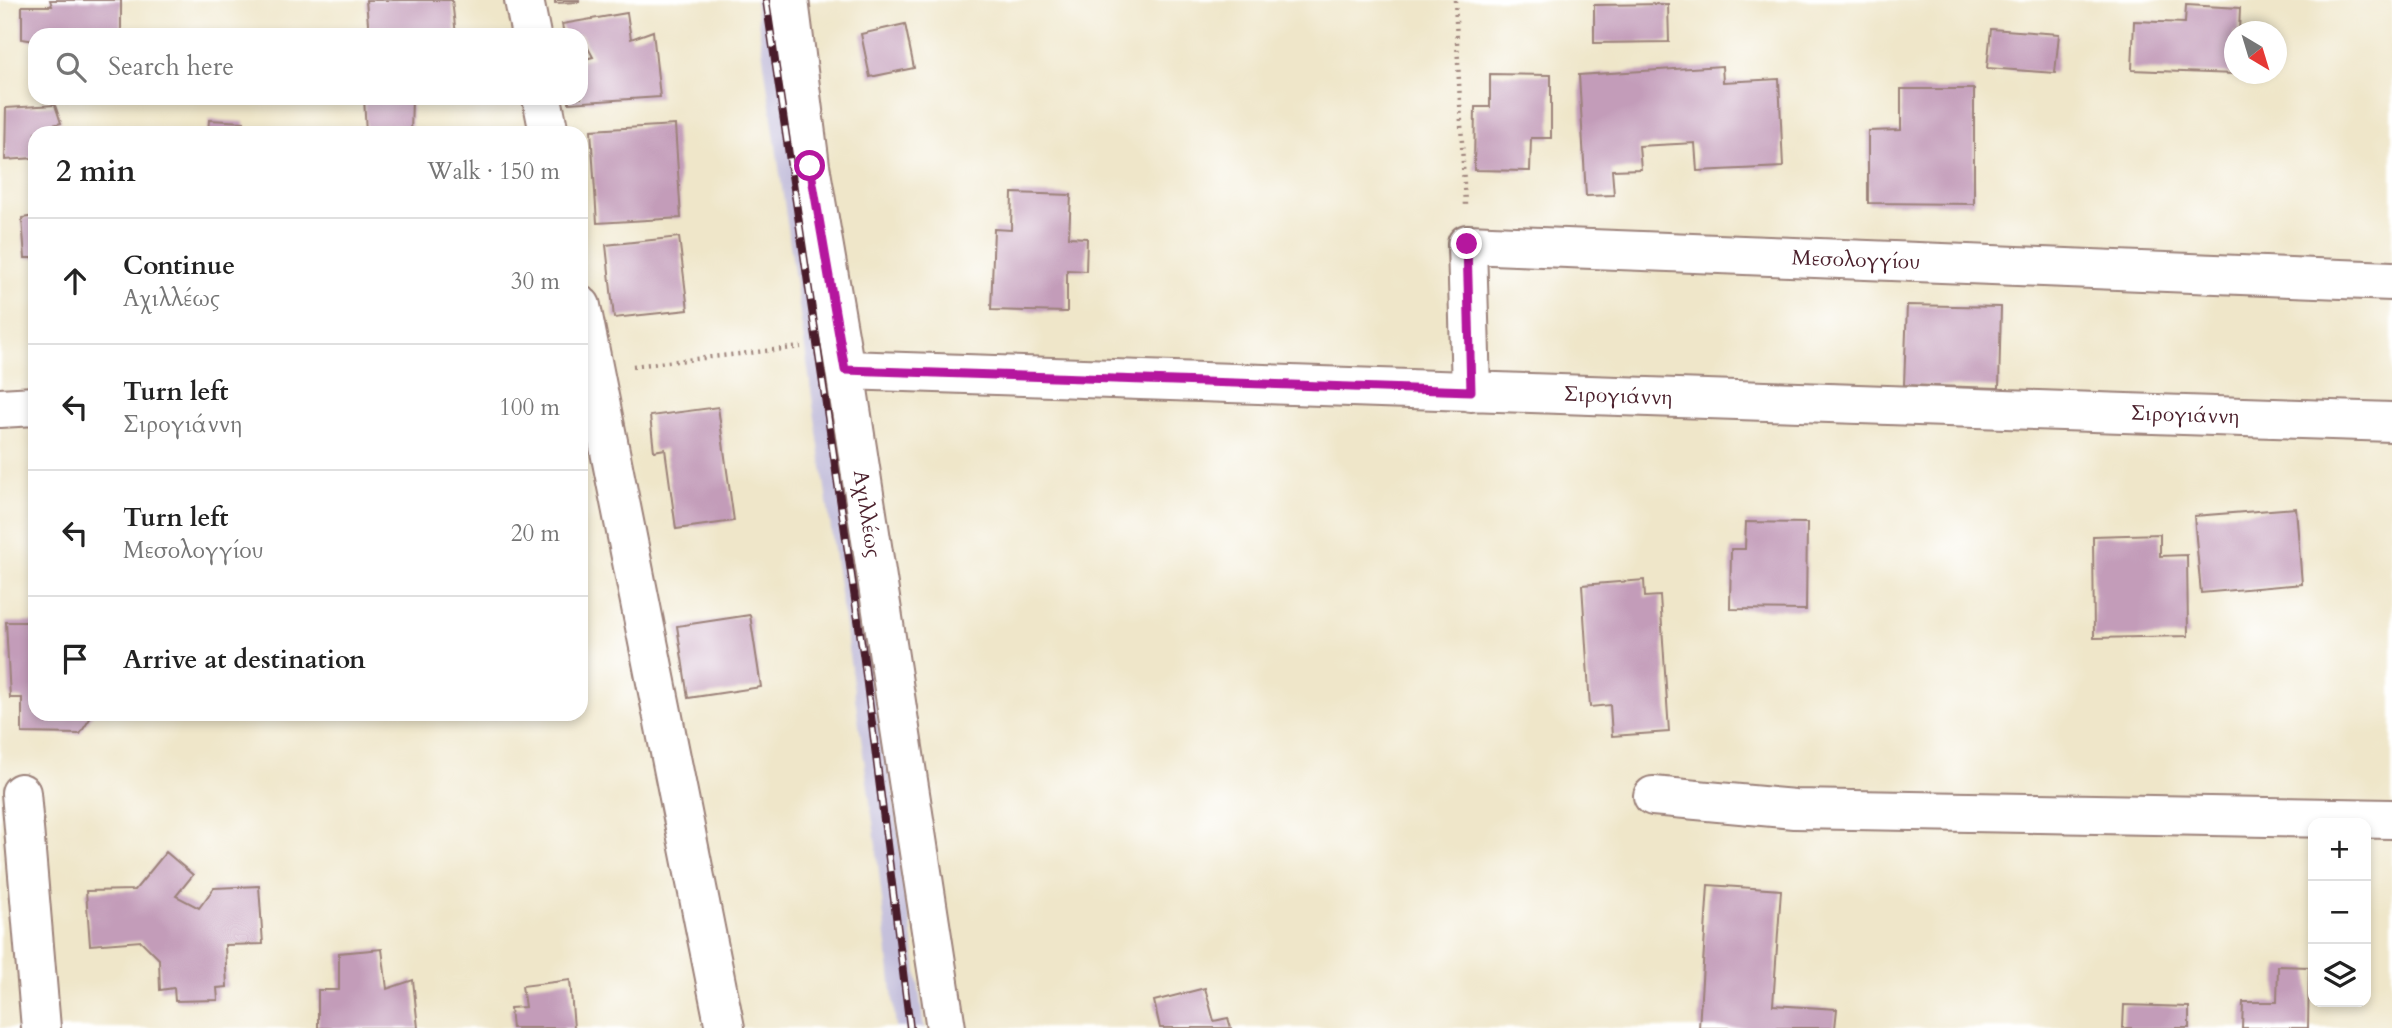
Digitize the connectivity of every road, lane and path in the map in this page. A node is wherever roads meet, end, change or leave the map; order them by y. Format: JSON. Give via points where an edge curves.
{"nodes":[{"id":1,"x":524,"y":0,"type":"edge"},
{"id":2,"x":789,"y":0,"type":"edge"},
{"id":3,"x":1455,"y":0,"type":"edge"},
{"id":4,"x":530,"y":28,"type":"edge"},
{"id":5,"x":543,"y":105,"type":"edge"},
{"id":6,"x":548,"y":126,"type":"edge"},
{"id":7,"x":1467,"y":244,"type":"junction"},
{"id":8,"x":2392,"y":281,"type":"edge"},
{"id":9,"x":842,"y":356,"type":"junction"},
{"id":10,"x":588,"y":371,"type":"edge"},
{"id":11,"x":588,"y":376,"type":"edge"},
{"id":12,"x":1471,"y":391,"type":"junction"},
{"id":13,"x":28,"y":406,"type":"edge"},
{"id":14,"x":0,"y":408,"type":"edge"},
{"id":15,"x":2392,"y":422,"type":"edge"},
{"id":16,"x":21,"y":793,"type":"dead end"},
{"id":17,"x":1653,"y":796,"type":"dead end"},
{"id":18,"x":2392,"y":820,"type":"edge"},
{"id":19,"x":41,"y":1028,"type":"edge"},
{"id":20,"x":725,"y":1028,"type":"edge"},
{"id":21,"x":946,"y":1028,"type":"edge"}],
"edges":[{"from":1,"to":4,"type":"street"},
{"from":2,"to":9,"type":"street","name":"Αχιλλέως","via":[[810,166]]},
{"from":3,"to":7,"type":"path"},
{"from":5,"to":6,"type":"street"},
{"from":7,"to":8,"type":"street","name":"Μεσολογγίου"},
{"from":7,"to":12,"type":"street"},
{"from":9,"to":10,"type":"path"},
{"from":9,"to":12,"type":"street","name":"Σιρογιάννη"},
{"from":9,"to":21,"type":"street","name":"Αχιλλέως"},
{"from":11,"to":20,"type":"street"},
{"from":12,"to":15,"type":"street","name":"Σιρογιάννη"},
{"from":13,"to":14,"type":"street"},
{"from":16,"to":19,"type":"street"},
{"from":17,"to":18,"type":"street","via":[[1794,809]]}]}
